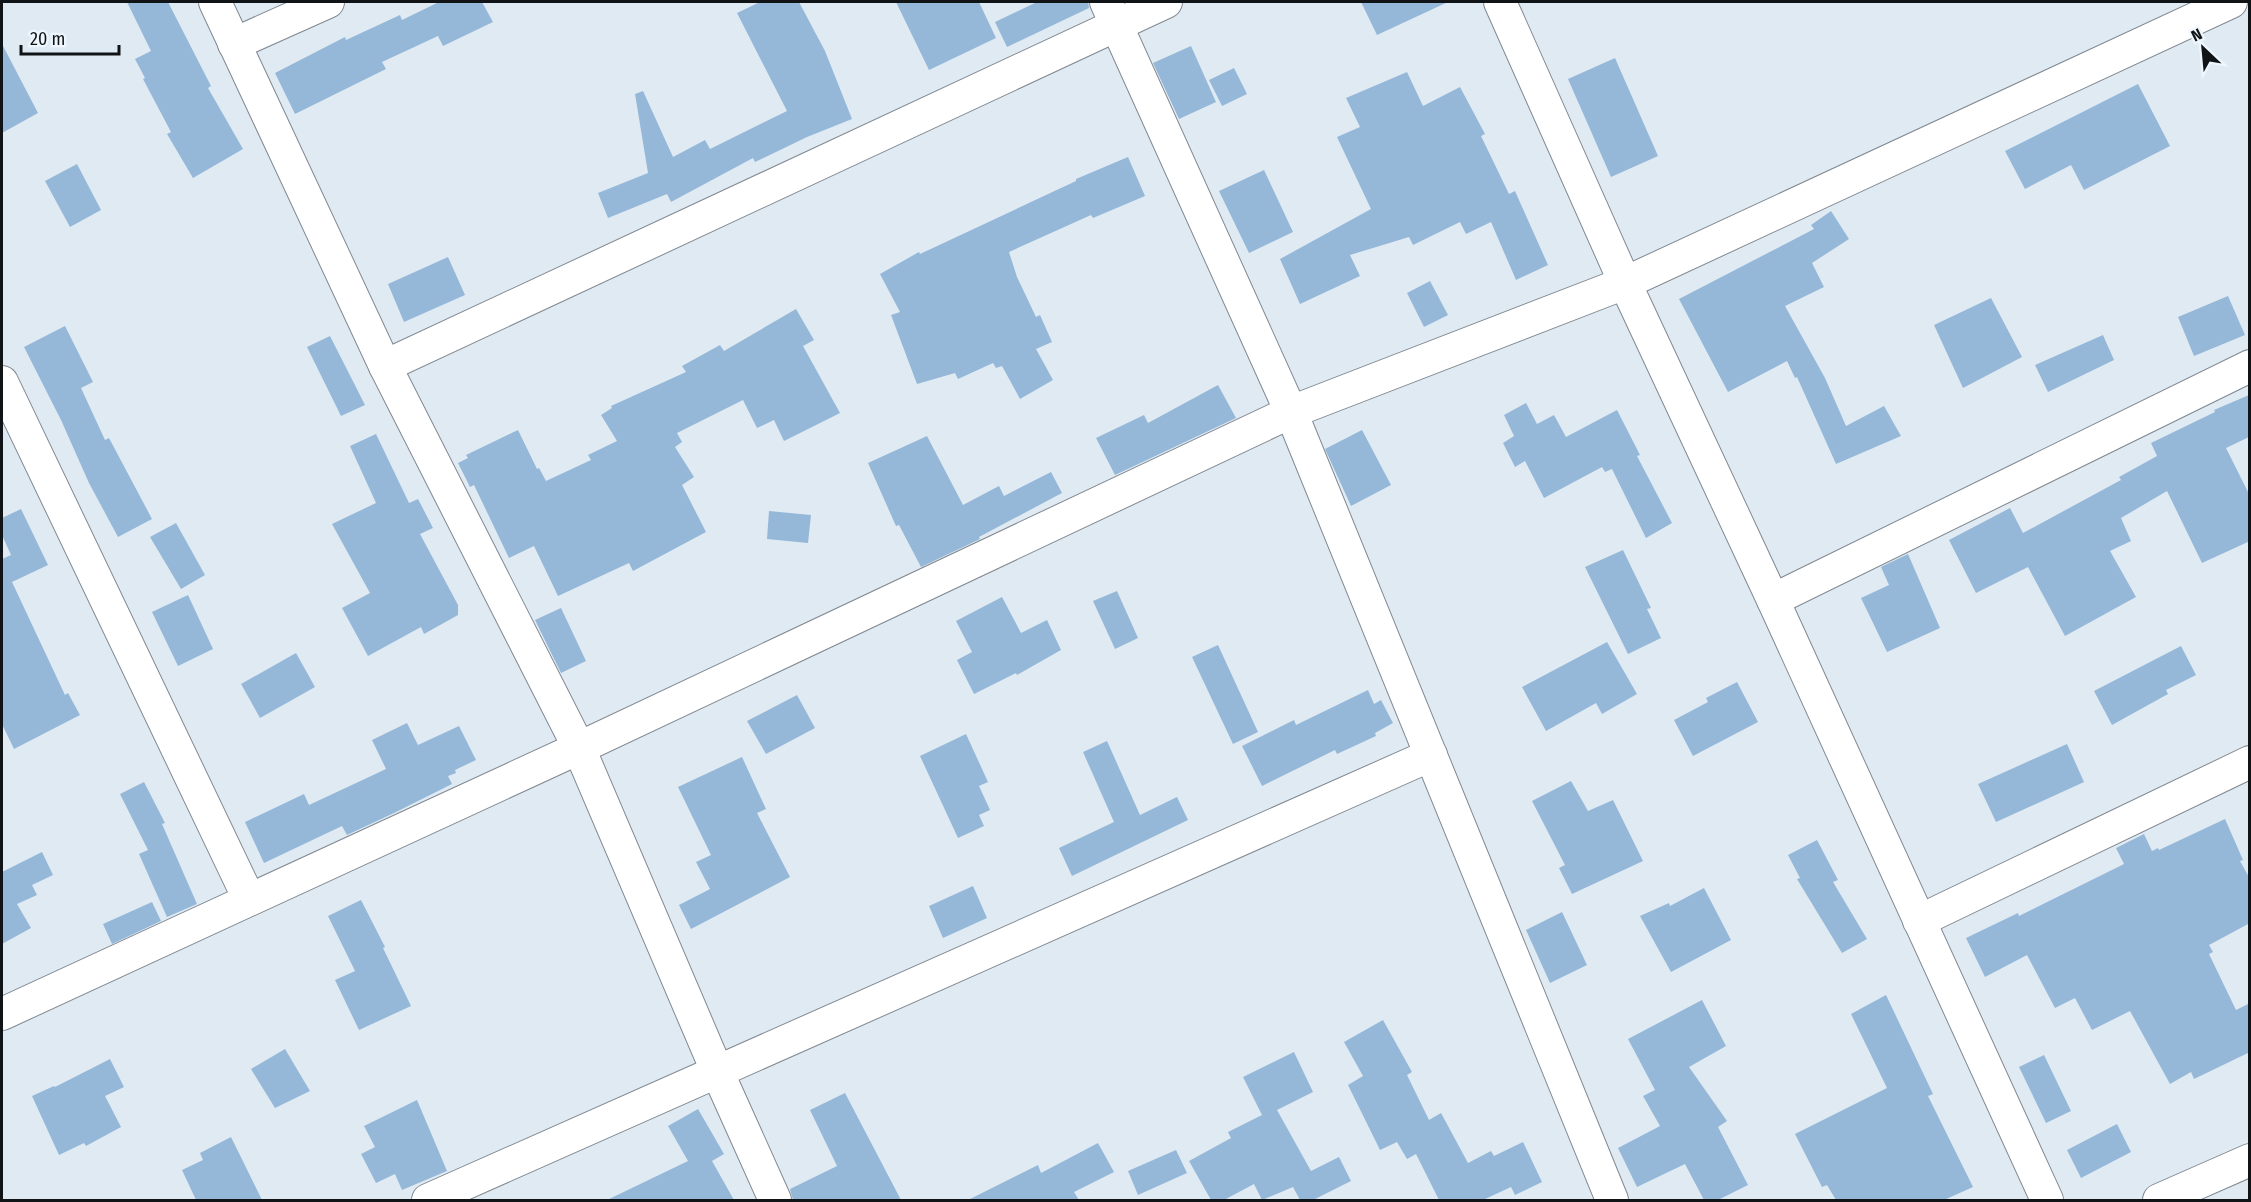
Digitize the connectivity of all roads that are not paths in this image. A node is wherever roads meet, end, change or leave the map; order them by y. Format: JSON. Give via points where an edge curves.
{"nodes":[{"id":1,"x":214,"y":2,"type":"edge"},
{"id":2,"x":327,"y":2,"type":"edge"},
{"id":3,"x":1166,"y":2,"type":"edge"},
{"id":4,"x":1500,"y":2,"type":"edge"},
{"id":5,"x":2230,"y":2,"type":"edge"},
{"id":6,"x":1112,"y":13,"type":"edge"},
{"id":7,"x":234,"y":44,"type":"junction"},
{"id":8,"x":1625,"y":283,"type":"junction"},
{"id":9,"x":385,"y":366,"type":"junction"},
{"id":10,"x":2250,"y":366,"type":"edge"},
{"id":11,"x":2,"y":382,"type":"edge"},
{"id":12,"x":1292,"y":412,"type":"junction"},
{"id":13,"x":1773,"y":600,"type":"junction"},
{"id":14,"x":579,"y":748,"type":"junction"},
{"id":15,"x":1431,"y":755,"type":"junction"},
{"id":16,"x":2250,"y":762,"type":"edge"},
{"id":17,"x":249,"y":899,"type":"junction"},
{"id":18,"x":1919,"y":921,"type":"junction"},
{"id":19,"x":2,"y":1014,"type":"edge"},
{"id":20,"x":717,"y":1071,"type":"junction"},
{"id":21,"x":2250,"y":1160,"type":"edge"},
{"id":22,"x":428,"y":1200,"type":"edge"},
{"id":23,"x":775,"y":1200,"type":"edge"},
{"id":24,"x":1612,"y":1200,"type":"edge"},
{"id":25,"x":2047,"y":1200,"type":"edge"},
{"id":26,"x":2159,"y":1200,"type":"edge"}],
"edges":[{"from":1,"to":7,"type":"street"},
{"from":2,"to":7,"type":"street"},
{"from":3,"to":6,"type":"street"},
{"from":4,"to":8,"type":"street"},
{"from":5,"to":8,"type":"street"},
{"from":6,"to":9,"type":"street"},
{"from":6,"to":12,"type":"street"},
{"from":7,"to":9,"type":"street"},
{"from":8,"to":12,"type":"street"},
{"from":8,"to":13,"type":"street"},
{"from":9,"to":14,"type":"street"},
{"from":10,"to":13,"type":"street"},
{"from":11,"to":17,"type":"street"},
{"from":12,"to":14,"type":"street"},
{"from":12,"to":15,"type":"street"},
{"from":13,"to":18,"type":"street"},
{"from":14,"to":17,"type":"street"},
{"from":14,"to":20,"type":"street"},
{"from":15,"to":20,"type":"street"},
{"from":15,"to":24,"type":"street"},
{"from":16,"to":18,"type":"street"},
{"from":17,"to":19,"type":"street"},
{"from":18,"to":25,"type":"street"},
{"from":20,"to":22,"type":"street"},
{"from":20,"to":23,"type":"street"},
{"from":21,"to":26,"type":"street"}]}
